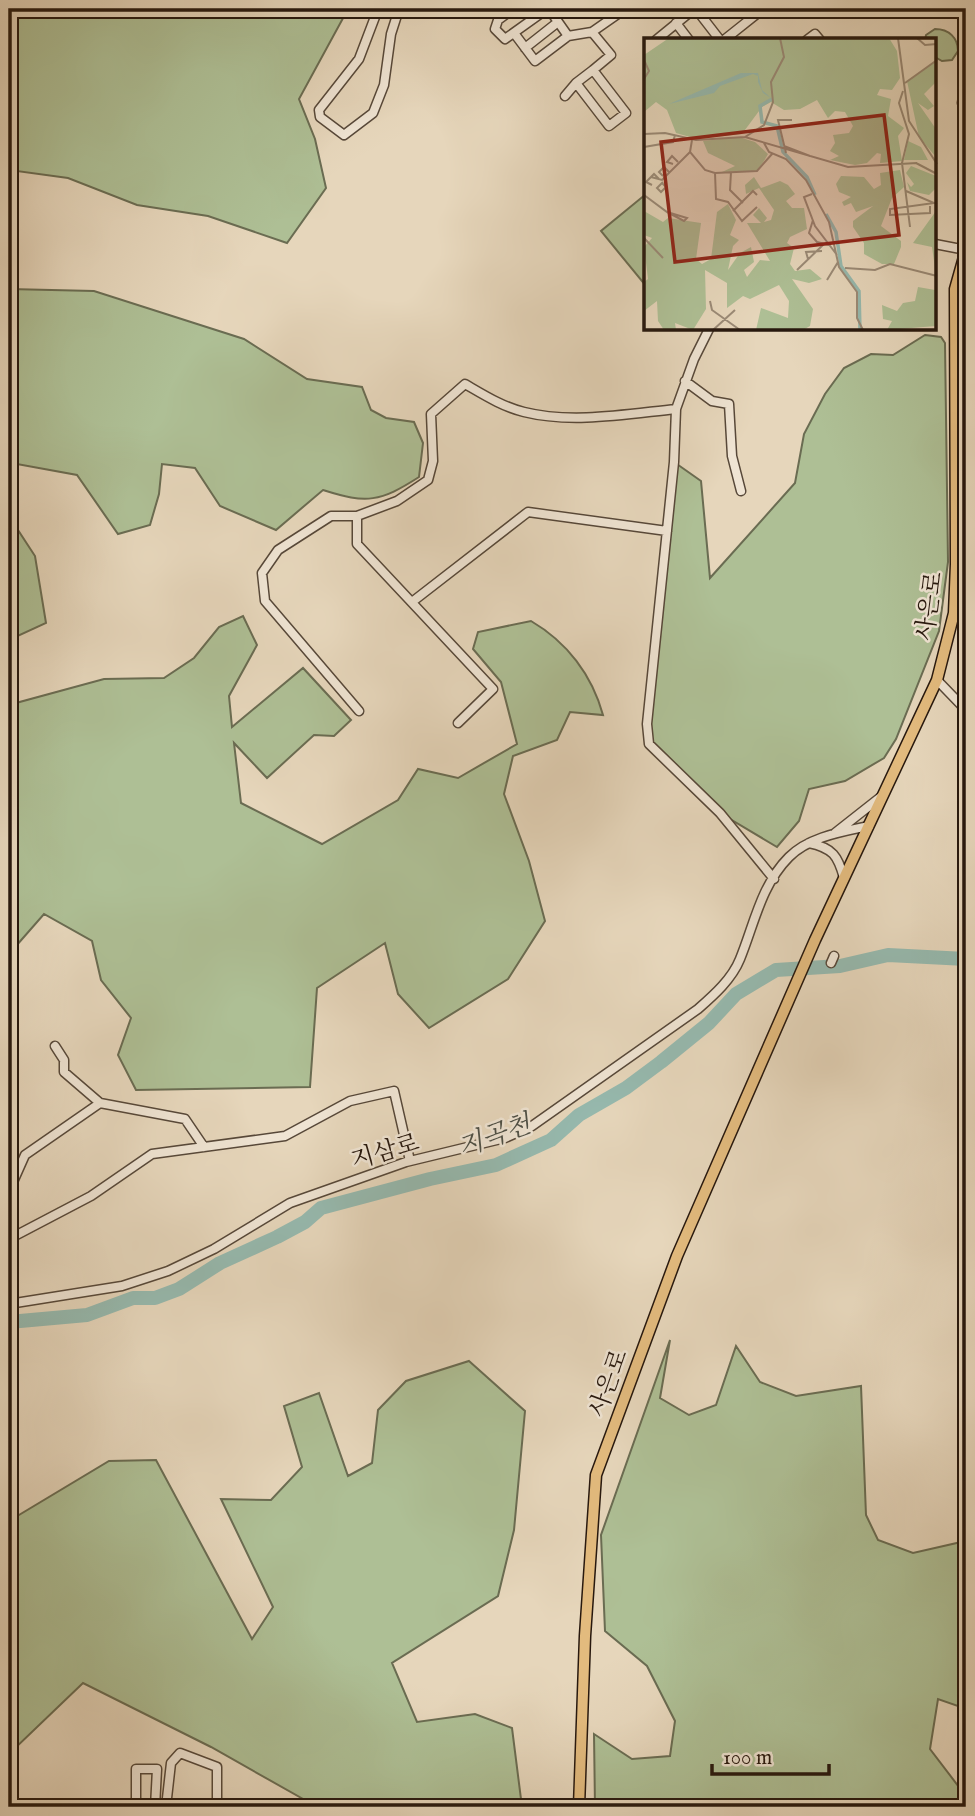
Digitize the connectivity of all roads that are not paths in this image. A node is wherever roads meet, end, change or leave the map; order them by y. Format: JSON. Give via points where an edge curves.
{"nodes":[{"id":1,"x":378,"y":9,"type":"edge"},
{"id":2,"x":399,"y":9,"type":"edge"},
{"id":3,"x":513,"y":9,"type":"edge"},
{"id":4,"x":548,"y":9,"type":"edge"},
{"id":5,"x":625,"y":9,"type":"edge"},
{"id":6,"x":695,"y":9,"type":"edge"},
{"id":7,"x":763,"y":9,"type":"edge"},
{"id":8,"x":558,"y":22,"type":"junction"},
{"id":9,"x":676,"y":23,"type":"junction"},
{"id":10,"x":592,"y":32,"type":"junction"},
{"id":11,"x":514,"y":33,"type":"junction"},
{"id":12,"x":568,"y":36,"type":"junction"},
{"id":13,"x":658,"y":38,"type":"edge"},
{"id":14,"x":687,"y":38,"type":"edge"},
{"id":15,"x":720,"y":38,"type":"edge"},
{"id":16,"x":725,"y":38,"type":"edge"},
{"id":17,"x":525,"y":48,"type":"junction"},
{"id":18,"x":593,"y":70,"type":"junction"},
{"id":19,"x":966,"y":80,"type":"edge"},
{"id":20,"x":576,"y":83,"type":"junction"},
{"id":21,"x":565,"y":96,"type":"dead end"},
{"id":22,"x":966,"y":110,"type":"edge"},
{"id":23,"x":936,"y":244,"type":"edge"},
{"id":24,"x":966,"y":250,"type":"edge"},
{"id":25,"x":708,"y":331,"type":"edge"},
{"id":26,"x":685,"y":381,"type":"junction"},
{"id":27,"x":676,"y":410,"type":"junction"},
{"id":28,"x":741,"y":491,"type":"dead end"},
{"id":29,"x":356,"y":516,"type":"junction"},
{"id":30,"x":667,"y":531,"type":"junction"},
{"id":31,"x":412,"y":602,"type":"junction"},
{"id":32,"x":937,"y":680,"type":"junction"},
{"id":33,"x":966,"y":710,"type":"edge"},
{"id":34,"x":359,"y":711,"type":"dead end"},
{"id":35,"x":458,"y":723,"type":"dead end"},
{"id":36,"x":882,"y":796,"type":"junction"},
{"id":37,"x":869,"y":826,"type":"junction"},
{"id":38,"x":835,"y":833,"type":"junction"},
{"id":39,"x":809,"y":844,"type":"junction"},
{"id":40,"x":844,"y":878,"type":"junction"},
{"id":41,"x":774,"y":879,"type":"junction"},
{"id":42,"x":55,"y":1046,"type":"dead end"},
{"id":43,"x":100,"y":1102,"type":"junction"},
{"id":44,"x":204,"y":1147,"type":"junction"},
{"id":45,"x":410,"y":1161,"type":"junction"},
{"id":46,"x":9,"y":1191,"type":"edge"},
{"id":47,"x":9,"y":1239,"type":"edge"},
{"id":48,"x":9,"y":1304,"type":"edge"},
{"id":49,"x":136,"y":1807,"type":"edge"},
{"id":50,"x":155,"y":1807,"type":"edge"},
{"id":51,"x":166,"y":1807,"type":"edge"},
{"id":52,"x":217,"y":1807,"type":"edge"},
{"id":53,"x":579,"y":1807,"type":"edge"}],
"edges":[{"from":1,"to":2,"type":"street","via":[[359,59],[319,110],[320,117],[344,135],[373,113],[384,85]]},
{"from":3,"to":11,"type":"street","via":[[498,20],[495,29],[505,40]]},
{"from":4,"to":8,"type":"street"},
{"from":4,"to":11,"type":"street"},
{"from":5,"to":10,"type":"street"},
{"from":6,"to":9,"type":"street"},
{"from":6,"to":15,"type":"street"},
{"from":7,"to":16,"type":"street"},
{"from":8,"to":12,"type":"street"},
{"from":8,"to":17,"type":"street"},
{"from":9,"to":13,"type":"street"},
{"from":9,"to":14,"type":"street"},
{"from":10,"to":12,"type":"street"},
{"from":10,"to":18,"type":"street","via":[[611,55]]},
{"from":11,"to":17,"type":"street"},
{"from":12,"to":17,"type":"street","via":[[535,61]]},
{"from":18,"to":20,"type":"street"},
{"from":18,"to":20,"type":"street","via":[[626,113],[609,126]]},
{"from":19,"to":22,"type":"street","via":[[962,103]]},
{"from":20,"to":21,"type":"street"},
{"from":23,"to":24,"type":"street"},
{"from":24,"to":32,"type":"main road","name":"사은로","via":[[955,289],[954,613]]},
{"from":25,"to":26,"type":"street"},
{"from":26,"to":27,"type":"street"},
{"from":26,"to":28,"type":"street","via":[[712,401],[729,404],[732,456]]},
{"from":27,"to":29,"type":"street","via":[[597,416],[524,412],[465,384],[431,414],[433,460],[428,480],[397,501]]},
{"from":27,"to":30,"type":"street"},
{"from":29,"to":31,"type":"street","via":[[357,544]]},
{"from":29,"to":34,"type":"street","via":[[331,516],[278,550],[262,573],[265,601]]},
{"from":30,"to":31,"type":"street","via":[[528,512]]},
{"from":30,"to":41,"type":"street","via":[[647,724],[649,744],[720,813]]},
{"from":31,"to":35,"type":"street","via":[[493,689]]},
{"from":32,"to":33,"type":"street"},
{"from":32,"to":36,"type":"main road","name":"사은로"},
{"from":36,"to":37,"type":"main road","name":"사은로"},
{"from":36,"to":38,"type":"street"},
{"from":37,"to":38,"type":"street","name":"지삼로"},
{"from":37,"to":40,"type":"main road","name":"사은로"},
{"from":38,"to":39,"type":"street","name":"지삼로"},
{"from":39,"to":40,"type":"street","via":[[824,846],[836,855]]},
{"from":39,"to":41,"type":"street","name":"지삼로","via":[[788,858]]},
{"from":40,"to":53,"type":"main road","name":"사은로","via":[[677,1256],[596,1475]]},
{"from":41,"to":45,"type":"street","name":"지삼로","via":[[760,902],[739,962],[719,991],[698,1009],[532,1126],[475,1148]]},
{"from":42,"to":43,"type":"street","via":[[64,1060],[64,1072]]},
{"from":43,"to":44,"type":"street","via":[[185,1118]]},
{"from":43,"to":46,"type":"street","via":[[25,1155]]},
{"from":44,"to":45,"type":"street","via":[[285,1136],[350,1101],[394,1091]]},
{"from":44,"to":47,"type":"street","via":[[152,1154],[91,1196]]},
{"from":45,"to":48,"type":"street","name":"지삼로","via":[[290,1203],[168,1271],[109,1288]]},
{"from":49,"to":50,"type":"street","via":[[136,1769],[157,1769]]},
{"from":51,"to":52,"type":"street","via":[[171,1763],[180,1753],[217,1767]]}]}
